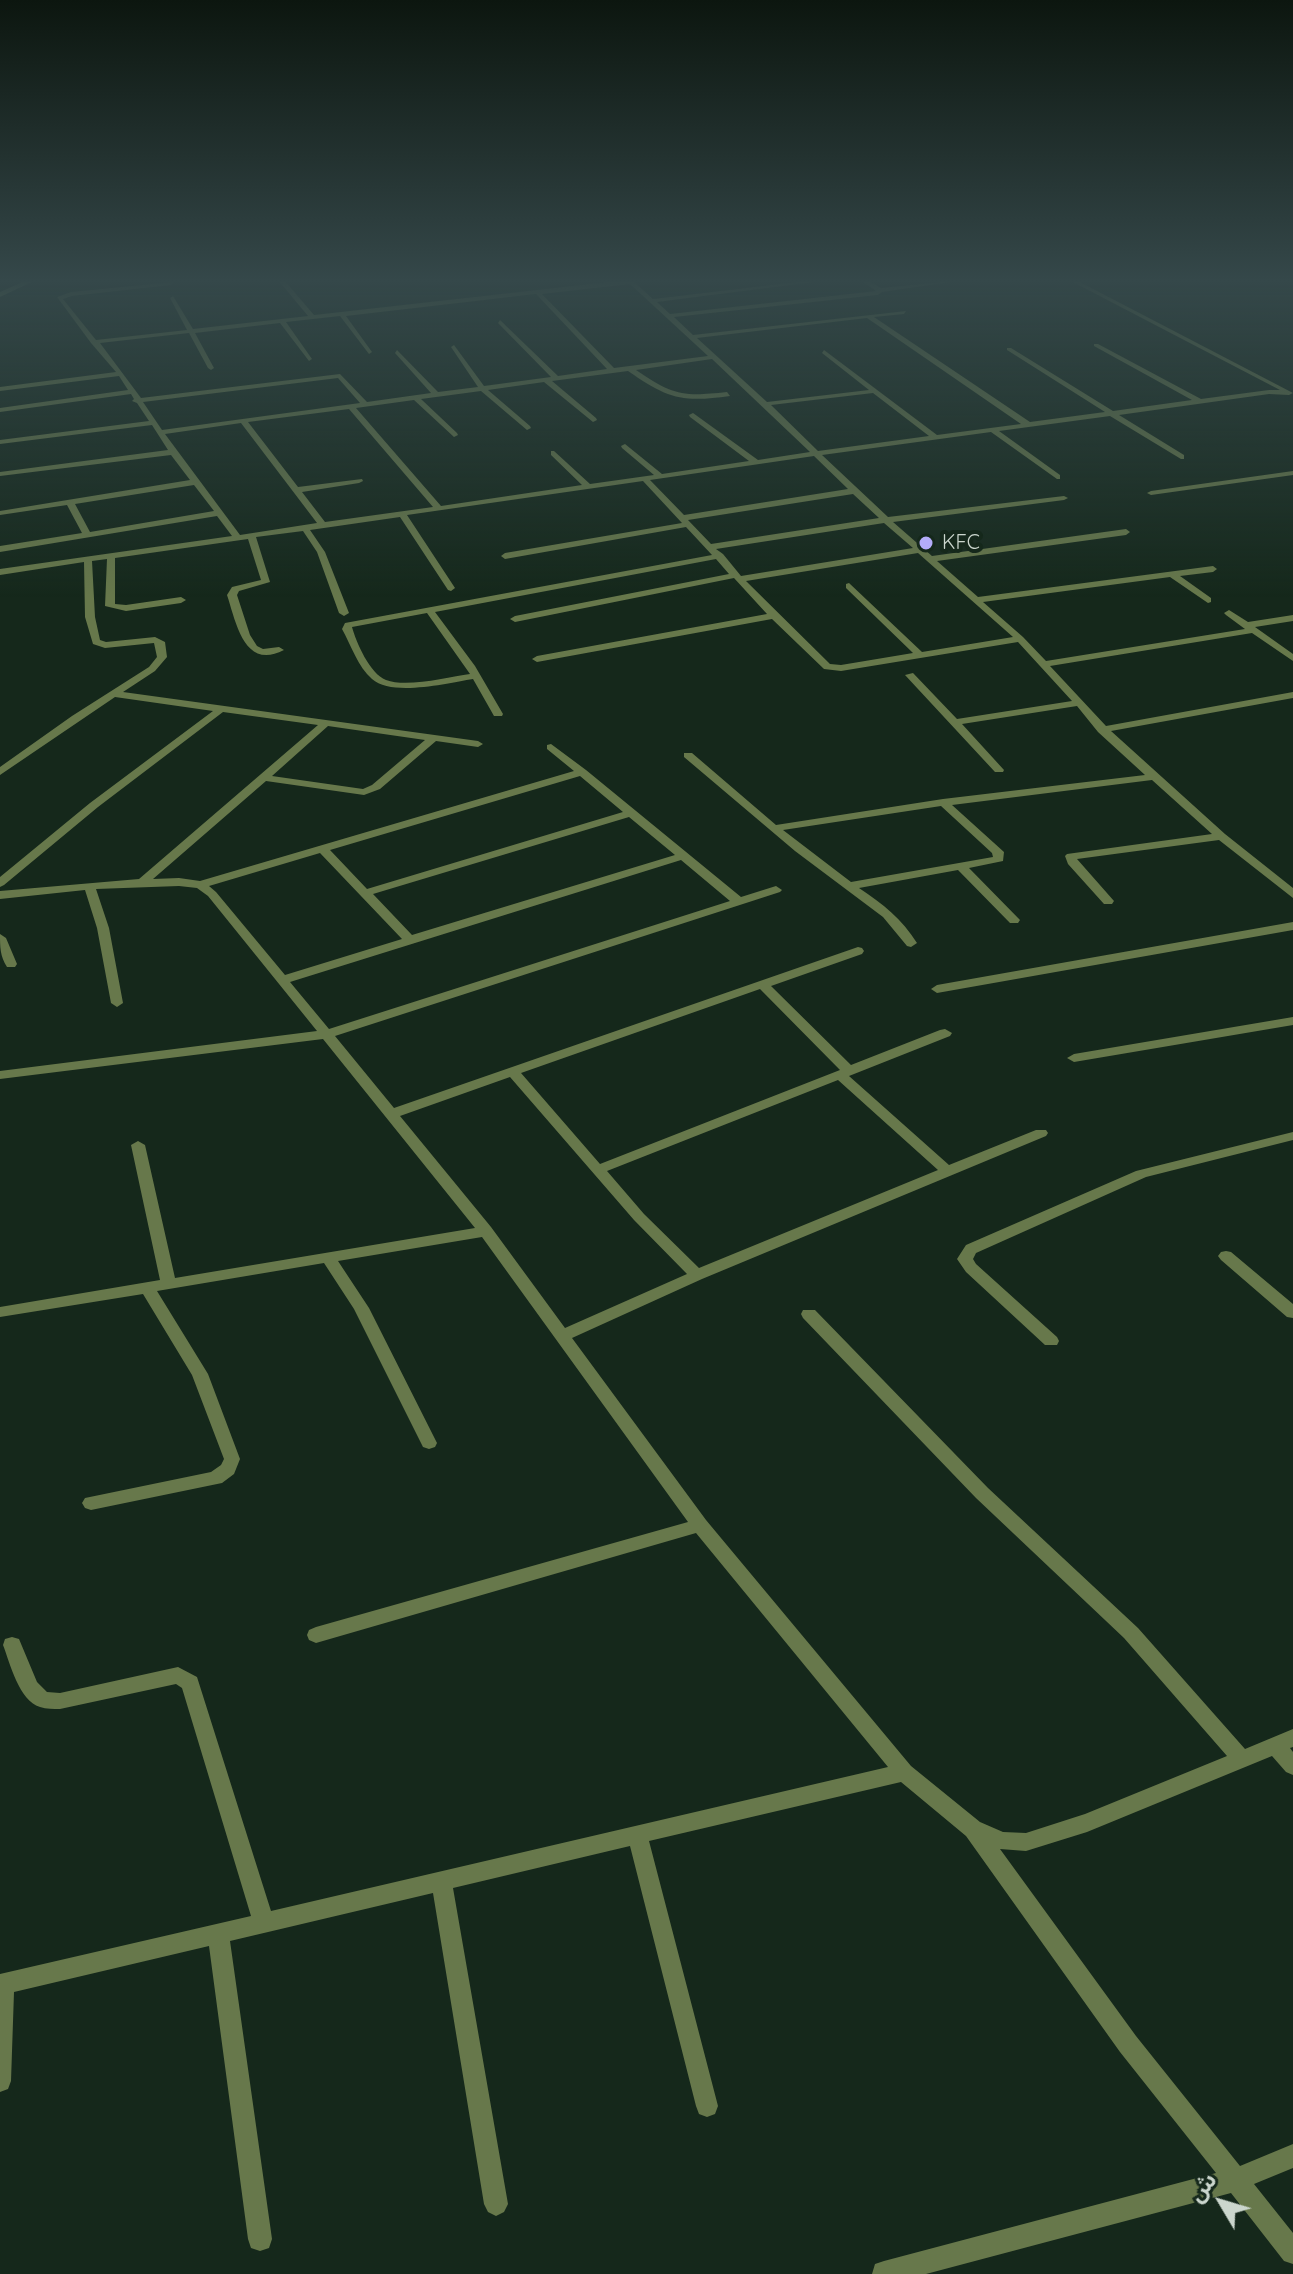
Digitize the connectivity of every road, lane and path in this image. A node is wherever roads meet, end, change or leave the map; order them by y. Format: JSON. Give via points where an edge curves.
{"nodes":[{"id":1,"x":23,"y":386,"type":"edge"},
{"id":2,"x":127,"y":386,"type":"edge"},
{"id":3,"x":253,"y":386,"type":"edge"},
{"id":4,"x":351,"y":386,"type":"edge"},
{"id":5,"x":429,"y":386,"type":"edge"},
{"id":6,"x":481,"y":386,"type":"edge"},
{"id":7,"x":503,"y":386,"type":"edge"},
{"id":8,"x":553,"y":386,"type":"edge"},
{"id":9,"x":655,"y":386,"type":"edge"},
{"id":10,"x":745,"y":386,"type":"edge"},
{"id":11,"x":869,"y":386,"type":"edge"},
{"id":12,"x":971,"y":386,"type":"edge"},
{"id":13,"x":1068,"y":386,"type":"edge"},
{"id":14,"x":1172,"y":386,"type":"edge"},
{"id":15,"x":0,"y":389,"type":"edge"},
{"id":16,"x":483,"y":389,"type":"junction"},
{"id":17,"x":875,"y":391,"type":"junction"},
{"id":18,"x":130,"y":392,"type":"junction"},
{"id":19,"x":1291,"y":393,"type":"edge"},
{"id":20,"x":727,"y":394,"type":"dead end"},
{"id":21,"x":437,"y":395,"type":"junction"},
{"id":22,"x":416,"y":398,"type":"junction"},
{"id":23,"x":136,"y":401,"type":"junction"},
{"id":24,"x":1199,"y":401,"type":"junction"},
{"id":25,"x":365,"y":404,"type":"junction"},
{"id":26,"x":765,"y":404,"type":"junction"},
{"id":27,"x":351,"y":406,"type":"junction"},
{"id":28,"x":0,"y":410,"type":"edge"},
{"id":29,"x":1112,"y":414,"type":"junction"},
{"id":30,"x":693,"y":415,"type":"dead end"},
{"id":31,"x":593,"y":420,"type":"dead end"},
{"id":32,"x":243,"y":421,"type":"junction"},
{"id":33,"x":153,"y":423,"type":"junction"},
{"id":34,"x":1027,"y":424,"type":"junction"},
{"id":35,"x":527,"y":428,"type":"dead end"},
{"id":36,"x":991,"y":429,"type":"junction"},
{"id":37,"x":161,"y":432,"type":"junction"},
{"id":38,"x":454,"y":435,"type":"dead end"},
{"id":39,"x":935,"y":437,"type":"junction"},
{"id":40,"x":0,"y":442,"type":"edge"},
{"id":41,"x":625,"y":446,"type":"dead end"},
{"id":42,"x":173,"y":452,"type":"junction"},
{"id":43,"x":554,"y":453,"type":"dead end"},
{"id":44,"x":814,"y":454,"type":"junction"},
{"id":45,"x":1181,"y":457,"type":"dead end"},
{"id":46,"x":757,"y":463,"type":"junction"},
{"id":47,"x":1293,"y":473,"type":"edge"},
{"id":48,"x":0,"y":474,"type":"edge"},
{"id":49,"x":661,"y":477,"type":"junction"},
{"id":50,"x":1057,"y":477,"type":"dead end"},
{"id":51,"x":645,"y":479,"type":"junction"},
{"id":52,"x":359,"y":481,"type":"dead end"},
{"id":53,"x":196,"y":482,"type":"junction"},
{"id":54,"x":588,"y":487,"type":"junction"},
{"id":55,"x":296,"y":490,"type":"junction"},
{"id":56,"x":854,"y":491,"type":"junction"},
{"id":57,"x":1151,"y":493,"type":"dead end"},
{"id":58,"x":1064,"y":498,"type":"dead end"},
{"id":59,"x":70,"y":502,"type":"junction"},
{"id":60,"x":439,"y":509,"type":"junction"},
{"id":61,"x":0,"y":513,"type":"edge"},
{"id":62,"x":219,"y":513,"type":"junction"},
{"id":63,"x":402,"y":514,"type":"junction"},
{"id":64,"x":885,"y":520,"type":"junction"},
{"id":65,"x":686,"y":521,"type":"junction"},
{"id":66,"x":323,"y":525,"type":"junction"},
{"id":67,"x":305,"y":528,"type":"junction"},
{"id":68,"x":1126,"y":532,"type":"dead end"},
{"id":69,"x":87,"y":535,"type":"junction"},
{"id":70,"x":251,"y":536,"type":"junction"},
{"id":71,"x":238,"y":538,"type":"junction"},
{"id":72,"x":711,"y":547,"type":"junction"},
{"id":73,"x":0,"y":549,"type":"edge"},
{"id":74,"x":919,"y":550,"type":"junction"},
{"id":75,"x":505,"y":556,"type":"dead end"},
{"id":76,"x":720,"y":556,"type":"junction"},
{"id":77,"x":111,"y":557,"type":"junction"},
{"id":78,"x":930,"y":559,"type":"junction"},
{"id":79,"x":88,"y":560,"type":"junction"},
{"id":80,"x":1213,"y":569,"type":"dead end"},
{"id":81,"x":0,"y":572,"type":"edge"},
{"id":82,"x":1171,"y":574,"type":"junction"},
{"id":83,"x":739,"y":577,"type":"junction"},
{"id":84,"x":849,"y":586,"type":"dead end"},
{"id":85,"x":451,"y":588,"type":"dead end"},
{"id":86,"x":181,"y":600,"type":"dead end"},
{"id":87,"x":976,"y":600,"type":"junction"},
{"id":88,"x":1208,"y":600,"type":"dead end"},
{"id":89,"x":429,"y":609,"type":"junction"},
{"id":90,"x":344,"y":613,"type":"dead end"},
{"id":91,"x":1229,"y":613,"type":"dead end"},
{"id":92,"x":774,"y":616,"type":"junction"},
{"id":93,"x":1293,"y":618,"type":"edge"},
{"id":94,"x":515,"y":619,"type":"dead end"},
{"id":95,"x":1250,"y":627,"type":"junction"},
{"id":96,"x":1020,"y":639,"type":"junction"},
{"id":97,"x":279,"y":650,"type":"dead end"},
{"id":98,"x":920,"y":655,"type":"junction"},
{"id":99,"x":1293,"y":658,"type":"edge"},
{"id":100,"x":537,"y":659,"type":"dead end"},
{"id":101,"x":1044,"y":664,"type":"junction"},
{"id":102,"x":910,"y":675,"type":"dead end"},
{"id":103,"x":475,"y":676,"type":"junction"},
{"id":104,"x":114,"y":694,"type":"junction"},
{"id":105,"x":1293,"y":695,"type":"edge"},
{"id":106,"x":1078,"y":703,"type":"junction"},
{"id":107,"x":221,"y":709,"type":"junction"},
{"id":108,"x":498,"y":714,"type":"dead end"},
{"id":109,"x":958,"y":722,"type":"junction"},
{"id":110,"x":325,"y":724,"type":"junction"},
{"id":111,"x":1102,"y":730,"type":"junction"},
{"id":112,"x":434,"y":738,"type":"junction"},
{"id":113,"x":478,"y":744,"type":"dead end"},
{"id":114,"x":551,"y":747,"type":"dead end"},
{"id":115,"x":688,"y":755,"type":"dead end"},
{"id":116,"x":999,"y":770,"type":"dead end"},
{"id":117,"x":0,"y":772,"type":"edge"},
{"id":118,"x":582,"y":772,"type":"junction"},
{"id":119,"x":1154,"y":777,"type":"junction"},
{"id":120,"x":266,"y":778,"type":"junction"},
{"id":121,"x":943,"y":802,"type":"junction"},
{"id":122,"x":630,"y":813,"type":"junction"},
{"id":123,"x":776,"y":828,"type":"junction"},
{"id":124,"x":1221,"y":836,"type":"junction"},
{"id":125,"x":322,"y":849,"type":"junction"},
{"id":126,"x":682,"y":856,"type":"junction"},
{"id":127,"x":962,"y":867,"type":"junction"},
{"id":128,"x":143,"y":882,"type":"junction"},
{"id":129,"x":0,"y":883,"type":"edge"},
{"id":130,"x":200,"y":885,"type":"junction"},
{"id":131,"x":89,"y":886,"type":"junction"},
{"id":132,"x":851,"y":886,"type":"junction"},
{"id":133,"x":776,"y":890,"type":"dead end"},
{"id":134,"x":365,"y":893,"type":"junction"},
{"id":135,"x":1293,"y":894,"type":"edge"},
{"id":136,"x":0,"y":895,"type":"edge"},
{"id":137,"x":1108,"y":901,"type":"dead end"},
{"id":138,"x":739,"y":902,"type":"junction"},
{"id":139,"x":1014,"y":920,"type":"dead end"},
{"id":140,"x":1293,"y":926,"type":"edge"},
{"id":141,"x":0,"y":938,"type":"edge"},
{"id":142,"x":410,"y":940,"type":"junction"},
{"id":143,"x":911,"y":943,"type":"dead end"},
{"id":144,"x":858,"y":951,"type":"dead end"},
{"id":145,"x":11,"y":964,"type":"dead end"},
{"id":146,"x":283,"y":980,"type":"junction"},
{"id":147,"x":762,"y":984,"type":"junction"},
{"id":148,"x":937,"y":989,"type":"dead end"},
{"id":149,"x":117,"y":1003,"type":"dead end"},
{"id":150,"x":1293,"y":1021,"type":"edge"},
{"id":151,"x":945,"y":1033,"type":"dead end"},
{"id":152,"x":328,"y":1034,"type":"junction"},
{"id":153,"x":1074,"y":1058,"type":"dead end"},
{"id":154,"x":513,"y":1072,"type":"junction"},
{"id":155,"x":844,"y":1072,"type":"junction"},
{"id":156,"x":0,"y":1075,"type":"edge"},
{"id":157,"x":391,"y":1114,"type":"junction"},
{"id":158,"x":1041,"y":1133,"type":"dead end"},
{"id":159,"x":1293,"y":1136,"type":"edge"},
{"id":160,"x":138,"y":1145,"type":"dead end"},
{"id":161,"x":600,"y":1169,"type":"junction"},
{"id":162,"x":948,"y":1172,"type":"junction"},
{"id":163,"x":486,"y":1231,"type":"junction"},
{"id":164,"x":1226,"y":1256,"type":"dead end"},
{"id":165,"x":328,"y":1257,"type":"junction"},
{"id":166,"x":697,"y":1275,"type":"junction"},
{"id":167,"x":168,"y":1282,"type":"junction"},
{"id":168,"x":146,"y":1286,"type":"junction"},
{"id":169,"x":0,"y":1312,"type":"edge"},
{"id":170,"x":1293,"y":1313,"type":"edge"},
{"id":171,"x":809,"y":1314,"type":"dead end"},
{"id":172,"x":564,"y":1335,"type":"junction"},
{"id":173,"x":1051,"y":1341,"type":"dead end"},
{"id":174,"x":429,"y":1443,"type":"dead end"},
{"id":175,"x":91,"y":1503,"type":"dead end"},
{"id":176,"x":700,"y":1525,"type":"junction"},
{"id":177,"x":316,"y":1635,"type":"dead end"},
{"id":178,"x":12,"y":1645,"type":"dead end"},
{"id":179,"x":1284,"y":1742,"type":"edge"},
{"id":180,"x":1242,"y":1759,"type":"junction"},
{"id":181,"x":1293,"y":1766,"type":"edge"},
{"id":182,"x":904,"y":1772,"type":"junction"},
{"id":183,"x":973,"y":1829,"type":"junction"},
{"id":184,"x":637,"y":1834,"type":"junction"},
{"id":185,"x":441,"y":1880,"type":"junction"},
{"id":186,"x":263,"y":1921,"type":"junction"},
{"id":187,"x":218,"y":1932,"type":"junction"},
{"id":188,"x":1,"y":1984,"type":"edge"},
{"id":189,"x":0,"y":2081,"type":"edge"},
{"id":190,"x":707,"y":2106,"type":"dead end"},
{"id":191,"x":1293,"y":2156,"type":"edge"},
{"id":192,"x":1235,"y":2180,"type":"junction"},
{"id":193,"x":496,"y":2204,"type":"dead end"},
{"id":194,"x":260,"y":2239,"type":"dead end"},
{"id":195,"x":1293,"y":2252,"type":"edge"},
{"id":196,"x":884,"y":2273,"type":"edge"}],
"edges":[{"from":1,"to":15,"type":"street"},
{"from":2,"to":18,"type":"street"},
{"from":3,"to":23,"type":"street"},
{"from":4,"to":25,"type":"street"},
{"from":5,"to":21,"type":"street"},
{"from":6,"to":16,"type":"street"},
{"from":7,"to":16,"type":"street"},
{"from":8,"to":31,"type":"street"},
{"from":9,"to":20,"type":"street","via":[[677,398]]},
{"from":10,"to":26,"type":"street"},
{"from":11,"to":17,"type":"street"},
{"from":12,"to":34,"type":"street"},
{"from":13,"to":29,"type":"street"},
{"from":14,"to":24,"type":"street"},
{"from":16,"to":21,"type":"street"},
{"from":16,"to":35,"type":"street"},
{"from":17,"to":26,"type":"street"},
{"from":17,"to":39,"type":"street"},
{"from":18,"to":23,"type":"street"},
{"from":18,"to":28,"type":"street"},
{"from":19,"to":24,"type":"street"},
{"from":21,"to":22,"type":"street"},
{"from":22,"to":25,"type":"street"},
{"from":22,"to":38,"type":"street"},
{"from":23,"to":33,"type":"street"},
{"from":24,"to":29,"type":"street"},
{"from":25,"to":27,"type":"street"},
{"from":26,"to":44,"type":"street"},
{"from":27,"to":32,"type":"street"},
{"from":27,"to":60,"type":"street"},
{"from":29,"to":34,"type":"street"},
{"from":29,"to":45,"type":"street"},
{"from":30,"to":46,"type":"street"},
{"from":32,"to":37,"type":"street"},
{"from":32,"to":55,"type":"street"},
{"from":33,"to":37,"type":"street"},
{"from":33,"to":40,"type":"street"},
{"from":34,"to":36,"type":"street"},
{"from":36,"to":39,"type":"street"},
{"from":36,"to":50,"type":"street"},
{"from":37,"to":42,"type":"street"},
{"from":39,"to":44,"type":"street"},
{"from":41,"to":49,"type":"street"},
{"from":42,"to":48,"type":"street"},
{"from":42,"to":53,"type":"street"},
{"from":43,"to":54,"type":"street"},
{"from":44,"to":46,"type":"street"},
{"from":44,"to":56,"type":"street"},
{"from":46,"to":49,"type":"street"},
{"from":47,"to":57,"type":"street"},
{"from":49,"to":51,"type":"street"},
{"from":51,"to":54,"type":"street"},
{"from":51,"to":65,"type":"street"},
{"from":52,"to":55,"type":"street"},
{"from":53,"to":59,"type":"street"},
{"from":53,"to":62,"type":"street"},
{"from":54,"to":60,"type":"street"},
{"from":55,"to":66,"type":"street"},
{"from":56,"to":64,"type":"street"},
{"from":56,"to":65,"type":"street"},
{"from":58,"to":64,"type":"street"},
{"from":59,"to":61,"type":"street"},
{"from":59,"to":69,"type":"street"},
{"from":60,"to":63,"type":"street"},
{"from":62,"to":69,"type":"street"},
{"from":62,"to":71,"type":"street"},
{"from":63,"to":66,"type":"street"},
{"from":63,"to":85,"type":"street"},
{"from":64,"to":72,"type":"street"},
{"from":64,"to":74,"type":"street"},
{"from":65,"to":72,"type":"street"},
{"from":65,"to":75,"type":"street"},
{"from":66,"to":67,"type":"street"},
{"from":67,"to":70,"type":"street"},
{"from":67,"to":90,"type":"street","via":[[321,552]]},
{"from":68,"to":78,"type":"street"},
{"from":69,"to":73,"type":"street"},
{"from":70,"to":71,"type":"street"},
{"from":70,"to":97,"type":"street","via":[[266,582],[235,589],[232,595],[256,650]]},
{"from":71,"to":77,"type":"street"},
{"from":72,"to":76,"type":"street"},
{"from":74,"to":78,"type":"street"},
{"from":74,"to":83,"type":"street"},
{"from":76,"to":83,"type":"street"},
{"from":76,"to":89,"type":"street"},
{"from":77,"to":79,"type":"street"},
{"from":77,"to":86,"type":"street","via":[[110,606]]},
{"from":78,"to":87,"type":"street"},
{"from":79,"to":81,"type":"street"},
{"from":79,"to":104,"type":"street","via":[[96,642],[155,640],[162,648],[152,669]]},
{"from":80,"to":82,"type":"street"},
{"from":82,"to":87,"type":"street"},
{"from":82,"to":88,"type":"street"},
{"from":83,"to":92,"type":"street"},
{"from":83,"to":94,"type":"street"},
{"from":84,"to":98,"type":"street"},
{"from":87,"to":96,"type":"street"},
{"from":89,"to":103,"type":"street"},
{"from":89,"to":103,"type":"street","via":[[358,621],[347,629],[384,684]]},
{"from":91,"to":95,"type":"street"},
{"from":92,"to":98,"type":"street","via":[[827,667]]},
{"from":92,"to":100,"type":"street"},
{"from":93,"to":95,"type":"street"},
{"from":95,"to":99,"type":"street"},
{"from":95,"to":101,"type":"street"},
{"from":96,"to":98,"type":"street"},
{"from":96,"to":101,"type":"street"},
{"from":101,"to":106,"type":"street"},
{"from":102,"to":109,"type":"street"},
{"from":103,"to":108,"type":"street"},
{"from":104,"to":107,"type":"street"},
{"from":104,"to":117,"type":"street"},
{"from":105,"to":111,"type":"street"},
{"from":106,"to":109,"type":"street"},
{"from":106,"to":111,"type":"street"},
{"from":107,"to":110,"type":"street"},
{"from":107,"to":129,"type":"street"},
{"from":109,"to":116,"type":"street"},
{"from":110,"to":112,"type":"street"},
{"from":110,"to":120,"type":"street"},
{"from":111,"to":119,"type":"street"},
{"from":112,"to":113,"type":"street"},
{"from":112,"to":120,"type":"street","via":[[364,792]]},
{"from":114,"to":118,"type":"street"},
{"from":115,"to":123,"type":"street"},
{"from":118,"to":122,"type":"street"},
{"from":118,"to":125,"type":"street"},
{"from":119,"to":121,"type":"street"},
{"from":119,"to":124,"type":"street"},
{"from":120,"to":128,"type":"street"},
{"from":121,"to":123,"type":"street"},
{"from":121,"to":127,"type":"street","via":[[998,852],[999,859]]},
{"from":122,"to":126,"type":"street"},
{"from":122,"to":134,"type":"street"},
{"from":123,"to":132,"type":"street"},
{"from":124,"to":135,"type":"street"},
{"from":124,"to":137,"type":"street","via":[[1071,856]]},
{"from":125,"to":130,"type":"street"},
{"from":125,"to":134,"type":"street"},
{"from":126,"to":138,"type":"street"},
{"from":126,"to":142,"type":"street"},
{"from":127,"to":132,"type":"street"},
{"from":127,"to":139,"type":"street"},
{"from":128,"to":130,"type":"street"},
{"from":128,"to":131,"type":"street"},
{"from":130,"to":146,"type":"street"},
{"from":131,"to":136,"type":"street"},
{"from":131,"to":149,"type":"street"},
{"from":132,"to":143,"type":"street","via":[[888,912]]},
{"from":133,"to":138,"type":"street"},
{"from":134,"to":142,"type":"street"},
{"from":138,"to":152,"type":"street"},
{"from":140,"to":148,"type":"street"},
{"from":141,"to":145,"type":"street"},
{"from":142,"to":146,"type":"street"},
{"from":144,"to":147,"type":"street"},
{"from":146,"to":152,"type":"street"},
{"from":147,"to":154,"type":"street"},
{"from":147,"to":155,"type":"street"},
{"from":150,"to":153,"type":"street"},
{"from":151,"to":155,"type":"street"},
{"from":152,"to":156,"type":"street"},
{"from":152,"to":157,"type":"street"},
{"from":154,"to":157,"type":"street"},
{"from":154,"to":161,"type":"street"},
{"from":155,"to":161,"type":"street"},
{"from":155,"to":162,"type":"street"},
{"from":157,"to":163,"type":"street"},
{"from":158,"to":162,"type":"street"},
{"from":159,"to":173,"type":"street","via":[[1141,1174],[971,1249],[965,1259],[971,1268]]},
{"from":160,"to":167,"type":"street"},
{"from":161,"to":166,"type":"street"},
{"from":162,"to":166,"type":"street"},
{"from":163,"to":165,"type":"street"},
{"from":163,"to":172,"type":"street"},
{"from":164,"to":170,"type":"street"},
{"from":165,"to":167,"type":"street"},
{"from":165,"to":174,"type":"street","via":[[368,1320]]},
{"from":166,"to":172,"type":"street"},
{"from":167,"to":168,"type":"street"},
{"from":168,"to":169,"type":"street"},
{"from":168,"to":175,"type":"street","via":[[200,1374],[232,1459],[216,1478]]},
{"from":171,"to":180,"type":"street","via":[[982,1493],[1131,1633]]},
{"from":172,"to":176,"type":"street"},
{"from":176,"to":177,"type":"street"},
{"from":176,"to":182,"type":"street"},
{"from":178,"to":186,"type":"street","via":[[30,1687],[42,1700],[60,1701],[178,1675],[190,1683]]},
{"from":179,"to":180,"type":"street"},
{"from":179,"to":181,"type":"street"},
{"from":180,"to":183,"type":"street","via":[[1087,1823],[1026,1842],[1003,1841]]},
{"from":182,"to":183,"type":"street"},
{"from":182,"to":184,"type":"street"},
{"from":183,"to":192,"type":"street","via":[[1128,2044]]},
{"from":184,"to":185,"type":"street"},
{"from":184,"to":190,"type":"street"},
{"from":185,"to":186,"type":"street"},
{"from":185,"to":193,"type":"street"},
{"from":186,"to":187,"type":"street"},
{"from":187,"to":188,"type":"street"},
{"from":187,"to":194,"type":"street"},
{"from":188,"to":189,"type":"street"},
{"from":191,"to":192,"type":"street"},
{"from":192,"to":195,"type":"street"},
{"from":192,"to":196,"type":"street"}]}
